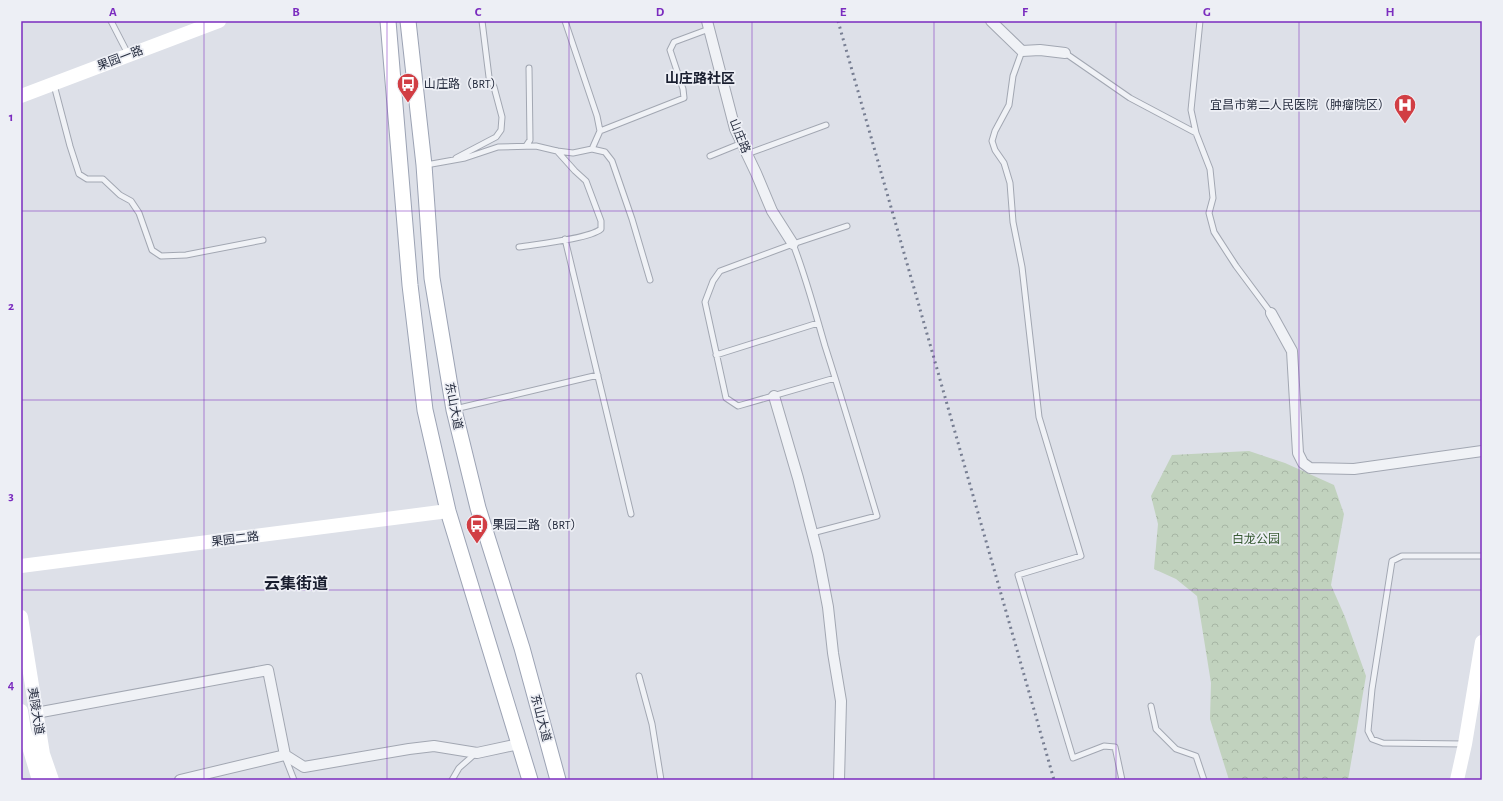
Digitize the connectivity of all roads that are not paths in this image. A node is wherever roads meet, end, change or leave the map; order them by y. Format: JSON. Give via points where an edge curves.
{"nodes":[{"id":1,"x":111,"y":21,"type":"edge"},
{"id":2,"x":219,"y":21,"type":"edge"},
{"id":3,"x":388,"y":21,"type":"edge"},
{"id":4,"x":408,"y":21,"type":"edge"},
{"id":5,"x":482,"y":21,"type":"edge"},
{"id":6,"x":564,"y":21,"type":"edge"},
{"id":7,"x":991,"y":21,"type":"edge"},
{"id":8,"x":1200,"y":21,"type":"edge"},
{"id":9,"x":708,"y":25,"type":"edge"},
{"id":10,"x":1022,"y":51,"type":"junction"},
{"id":11,"x":1064,"y":53,"type":"joint"},
{"id":12,"x":128,"y":55,"type":"junction"},
{"id":13,"x":529,"y":68,"type":"dead end"},
{"id":14,"x":54,"y":84,"type":"junction"},
{"id":15,"x":21,"y":96,"type":"edge"},
{"id":16,"x":826,"y":125,"type":"dead end"},
{"id":17,"x":600,"y":131,"type":"junction"},
{"id":18,"x":1196,"y":133,"type":"junction"},
{"id":19,"x":742,"y":144,"type":"junction"},
{"id":20,"x":526,"y":146,"type":"junction"},
{"id":21,"x":592,"y":149,"type":"junction"},
{"id":22,"x":558,"y":151,"type":"junction"},
{"id":23,"x":747,"y":154,"type":"junction"},
{"id":24,"x":710,"y":156,"type":"dead end"},
{"id":25,"x":451,"y":160,"type":"junction"},
{"id":26,"x":424,"y":165,"type":"junction"},
{"id":27,"x":847,"y":226,"type":"dead end"},
{"id":28,"x":565,"y":239,"type":"junction"},
{"id":29,"x":262,"y":240,"type":"dead end"},
{"id":30,"x":793,"y":244,"type":"junction"},
{"id":31,"x":519,"y":247,"type":"dead end"},
{"id":32,"x":650,"y":280,"type":"dead end"},
{"id":33,"x":1271,"y":313,"type":"joint"},
{"id":34,"x":818,"y":323,"type":"junction"},
{"id":35,"x":716,"y":355,"type":"junction"},
{"id":36,"x":598,"y":375,"type":"junction"},
{"id":37,"x":835,"y":378,"type":"junction"},
{"id":38,"x":774,"y":396,"type":"junction"},
{"id":39,"x":454,"y":410,"type":"junction"},
{"id":40,"x":1482,"y":451,"type":"edge"},
{"id":41,"x":448,"y":511,"type":"junction"},
{"id":42,"x":631,"y":514,"type":"dead end"},
{"id":43,"x":812,"y":533,"type":"junction"},
{"id":44,"x":1482,"y":556,"type":"edge"},
{"id":45,"x":21,"y":566,"type":"edge"},
{"id":46,"x":21,"y":617,"type":"edge"},
{"id":47,"x":1482,"y":642,"type":"edge"},
{"id":48,"x":639,"y":676,"type":"dead end"},
{"id":49,"x":1482,"y":694,"type":"edge"},
{"id":50,"x":1151,"y":706,"type":"dead end"},
{"id":51,"x":21,"y":712,"type":"edge"},
{"id":52,"x":36,"y":713,"type":"junction"},
{"id":53,"x":22,"y":731,"type":"edge"},
{"id":54,"x":519,"y":744,"type":"junction"},
{"id":55,"x":1465,"y":744,"type":"junction"},
{"id":56,"x":477,"y":752,"type":"junction"},
{"id":57,"x":285,"y":755,"type":"junction"},
{"id":58,"x":39,"y":780,"type":"edge"},
{"id":59,"x":52,"y":780,"type":"edge"},
{"id":60,"x":180,"y":780,"type":"edge"},
{"id":61,"x":294,"y":780,"type":"edge"},
{"id":62,"x":452,"y":780,"type":"edge"},
{"id":63,"x":530,"y":780,"type":"edge"},
{"id":64,"x":558,"y":780,"type":"edge"},
{"id":65,"x":661,"y":780,"type":"edge"},
{"id":66,"x":839,"y":780,"type":"edge"},
{"id":67,"x":1122,"y":780,"type":"edge"},
{"id":68,"x":1204,"y":780,"type":"edge"},
{"id":69,"x":1457,"y":780,"type":"edge"},
{"id":70,"x":1466,"y":780,"type":"edge"}],
"edges":[{"from":1,"to":12,"type":"lane"},
{"from":2,"to":12,"type":"street","name":"果园一路"},
{"from":3,"to":41,"type":"main road","via":[[411,293],[425,410]]},
{"from":4,"to":26,"type":"main road","name":"东山大道"},
{"from":5,"to":25,"type":"lane","via":[[488,77],[494,86],[502,117],[501,130],[496,137]]},
{"from":6,"to":17,"type":"lane"},
{"from":7,"to":10,"type":"street"},
{"from":8,"to":18,"type":"lane","via":[[1191,110]]},
{"from":9,"to":17,"type":"lane","via":[[674,42],[670,50],[684,98]]},
{"from":9,"to":19,"type":"street","name":"山庄路","via":[[735,129]]},
{"from":10,"to":11,"type":"street"},
{"from":10,"to":67,"type":"lane","via":[[1013,76],[1009,105],[992,141],[1004,163],[1010,184],[1039,417],[1081,556],[1018,575],[1073,758],[1104,746],[1115,747]]},
{"from":11,"to":18,"type":"lane","via":[[1130,98]]},
{"from":12,"to":14,"type":"street","name":"果园一路"},
{"from":13,"to":20,"type":"lane","via":[[530,140]]},
{"from":14,"to":15,"type":"street","name":"果园一路"},
{"from":14,"to":29,"type":"lane","via":[[79,174],[87,179],[103,179],[120,195],[131,201],[139,213],[152,250],[161,256],[186,254]]},
{"from":16,"to":23,"type":"lane"},
{"from":17,"to":21,"type":"lane"},
{"from":18,"to":33,"type":"lane","via":[[1210,169],[1213,198],[1209,213],[1214,232]]},
{"from":19,"to":23,"type":"street","name":"山庄路"},
{"from":19,"to":24,"type":"lane"},
{"from":20,"to":22,"type":"lane"},
{"from":20,"to":25,"type":"lane","via":[[498,148]]},
{"from":21,"to":22,"type":"lane","via":[[573,153]]},
{"from":21,"to":32,"type":"lane","via":[[605,152],[612,161]]},
{"from":22,"to":28,"type":"lane","via":[[586,181],[601,221],[601,229],[596,233]]},
{"from":23,"to":30,"type":"street","name":"山庄路","via":[[772,211]]},
{"from":25,"to":26,"type":"lane"},
{"from":26,"to":39,"type":"main road","name":"东山大道","via":[[432,278]]},
{"from":27,"to":30,"type":"lane"},
{"from":28,"to":31,"type":"lane"},
{"from":28,"to":36,"type":"lane"},
{"from":30,"to":34,"type":"lane"},
{"from":30,"to":35,"type":"lane","via":[[720,271],[713,281],[705,302]]},
{"from":33,"to":40,"type":"street","via":[[1292,351],[1298,453],[1303,463],[1310,468],[1354,469]]},
{"from":34,"to":35,"type":"lane"},
{"from":34,"to":37,"type":"lane"},
{"from":35,"to":38,"type":"lane","via":[[726,398],[738,406]]},
{"from":36,"to":39,"type":"lane"},
{"from":36,"to":42,"type":"lane"},
{"from":37,"to":38,"type":"lane"},
{"from":37,"to":43,"type":"lane","via":[[877,516]]},
{"from":38,"to":43,"type":"street"},
{"from":39,"to":64,"type":"main road","name":"东山大道","via":[[478,508],[522,648]]},
{"from":41,"to":45,"type":"street","name":"果园二路"},
{"from":41,"to":54,"type":"main road"},
{"from":43,"to":66,"type":"street","via":[[828,607],[840,701]]},
{"from":44,"to":55,"type":"lane","via":[[1402,556],[1392,561],[1368,731],[1372,739],[1383,742]]},
{"from":46,"to":52,"type":"street","name":"夷陵大道"},
{"from":47,"to":55,"type":"street"},
{"from":48,"to":65,"type":"lane","via":[[652,724]]},
{"from":49,"to":70,"type":"street"},
{"from":50,"to":68,"type":"lane","via":[[1156,729],[1176,749],[1196,756]]},
{"from":51,"to":53,"type":"street","name":"夷陵大道"},
{"from":52,"to":57,"type":"street","via":[[268,670]]},
{"from":52,"to":59,"type":"street","name":"夷陵大道","via":[[43,754]]},
{"from":53,"to":58,"type":"street","name":"夷陵大道"},
{"from":54,"to":56,"type":"street"},
{"from":54,"to":63,"type":"main road"},
{"from":55,"to":69,"type":"street"},
{"from":56,"to":57,"type":"street","via":[[434,746],[409,748],[304,766]]},
{"from":56,"to":62,"type":"lane","via":[[458,768]]},
{"from":57,"to":60,"type":"street"},
{"from":57,"to":61,"type":"lane"}]}
